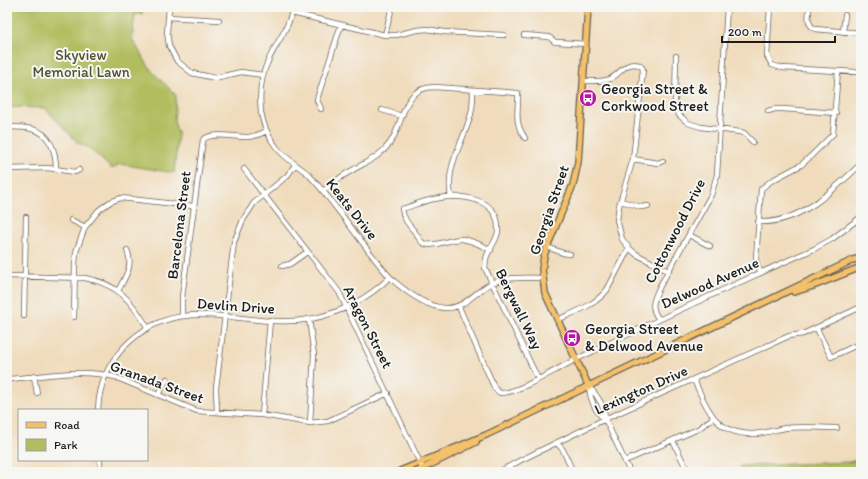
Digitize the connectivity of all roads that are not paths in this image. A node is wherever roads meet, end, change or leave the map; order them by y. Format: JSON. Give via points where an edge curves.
{"nodes":[{"id":1,"x":169,"y":7,"type":"edge"},
{"id":2,"x":293,"y":7,"type":"edge"},
{"id":3,"x":392,"y":7,"type":"edge"},
{"id":4,"x":588,"y":7,"type":"edge"},
{"id":5,"x":727,"y":7,"type":"edge"},
{"id":6,"x":770,"y":7,"type":"edge"},
{"id":7,"x":809,"y":7,"type":"edge"},
{"id":8,"x":292,"y":13,"type":"junction"},
{"id":9,"x":845,"y":15,"type":"dead end"},
{"id":10,"x":168,"y":17,"type":"junction"},
{"id":11,"x":219,"y":20,"type":"dead end"},
{"id":12,"x":341,"y":25,"type":"junction"},
{"id":13,"x":844,"y":32,"type":"junction"},
{"id":14,"x":861,"y":33,"type":"edge"},
{"id":15,"x":385,"y":35,"type":"junction"},
{"id":16,"x":504,"y":35,"type":"dead end"},
{"id":17,"x":524,"y":35,"type":"dead end"},
{"id":18,"x":586,"y":44,"type":"junction"},
{"id":19,"x":676,"y":56,"type":"dead end"},
{"id":20,"x":838,"y":71,"type":"junction"},
{"id":21,"x":861,"y":71,"type":"edge"},
{"id":22,"x":263,"y":75,"type":"junction"},
{"id":23,"x":584,"y":81,"type":"junction"},
{"id":24,"x":473,"y":90,"type":"junction"},
{"id":25,"x":321,"y":109,"type":"dead end"},
{"id":26,"x":382,"y":110,"type":"dead end"},
{"id":27,"x":768,"y":111,"type":"dead end"},
{"id":28,"x":836,"y":113,"type":"junction"},
{"id":29,"x":402,"y":116,"type":"junction"},
{"id":30,"x":7,"y":127,"type":"edge"},
{"id":31,"x":720,"y":129,"type":"junction"},
{"id":32,"x":267,"y":131,"type":"junction"},
{"id":33,"x":524,"y":138,"type":"dead end"},
{"id":34,"x":753,"y":142,"type":"dead end"},
{"id":35,"x":634,"y":159,"type":"junction"},
{"id":36,"x":663,"y":161,"type":"dead end"},
{"id":37,"x":861,"y":164,"type":"edge"},
{"id":38,"x":295,"y":165,"type":"junction"},
{"id":39,"x":7,"y":169,"type":"edge"},
{"id":40,"x":56,"y":169,"type":"junction"},
{"id":41,"x":244,"y":169,"type":"dead end"},
{"id":42,"x":79,"y":170,"type":"dead end"},
{"id":43,"x":323,"y":191,"type":"junction"},
{"id":44,"x":264,"y":194,"type":"junction"},
{"id":45,"x":451,"y":198,"type":"junction"},
{"id":46,"x":621,"y":201,"type":"junction"},
{"id":47,"x":194,"y":206,"type":"junction"},
{"id":48,"x":648,"y":206,"type":"dead end"},
{"id":49,"x":26,"y":217,"type":"dead end"},
{"id":50,"x":861,"y":217,"type":"edge"},
{"id":51,"x":71,"y":220,"type":"dead end"},
{"id":52,"x":758,"y":222,"type":"junction"},
{"id":53,"x":85,"y":227,"type":"junction"},
{"id":54,"x":689,"y":235,"type":"junction"},
{"id":55,"x":710,"y":246,"type":"dead end"},
{"id":56,"x":547,"y":247,"type":"junction"},
{"id":57,"x":629,"y":248,"type":"junction"},
{"id":58,"x":126,"y":250,"type":"dead end"},
{"id":59,"x":491,"y":250,"type":"junction"},
{"id":60,"x":307,"y":252,"type":"junction"},
{"id":61,"x":570,"y":254,"type":"dead end"},
{"id":62,"x":861,"y":258,"type":"edge"},
{"id":63,"x":282,"y":266,"type":"dead end"},
{"id":64,"x":861,"y":267,"type":"edge"},
{"id":65,"x":668,"y":271,"type":"junction"},
{"id":66,"x":761,"y":273,"type":"junction"},
{"id":67,"x":7,"y":276,"type":"edge"},
{"id":68,"x":25,"y":276,"type":"junction"},
{"id":69,"x":390,"y":277,"type":"junction"},
{"id":70,"x":75,"y":278,"type":"junction"},
{"id":71,"x":543,"y":278,"type":"junction"},
{"id":72,"x":493,"y":283,"type":"junction"},
{"id":73,"x":118,"y":291,"type":"junction"},
{"id":74,"x":778,"y":296,"type":"junction"},
{"id":75,"x":347,"y":306,"type":"junction"},
{"id":76,"x":459,"y":307,"type":"junction"},
{"id":77,"x":861,"y":307,"type":"edge"},
{"id":78,"x":182,"y":315,"type":"junction"},
{"id":79,"x":24,"y":316,"type":"dead end"},
{"id":80,"x":225,"y":316,"type":"junction"},
{"id":81,"x":74,"y":317,"type":"dead end"},
{"id":82,"x":309,"y":319,"type":"junction"},
{"id":83,"x":659,"y":319,"type":"junction"},
{"id":84,"x":270,"y":320,"type":"junction"},
{"id":85,"x":557,"y":320,"type":"junction"},
{"id":86,"x":148,"y":328,"type":"junction"},
{"id":87,"x":817,"y":329,"type":"junction"},
{"id":88,"x":861,"y":343,"type":"edge"},
{"id":89,"x":576,"y":359,"type":"junction"},
{"id":90,"x":106,"y":374,"type":"junction"},
{"id":91,"x":34,"y":376,"type":"junction"},
{"id":92,"x":167,"y":379,"type":"dead end"},
{"id":93,"x":538,"y":379,"type":"junction"},
{"id":94,"x":7,"y":380,"type":"edge"},
{"id":95,"x":694,"y":380,"type":"junction"},
{"id":96,"x":589,"y":387,"type":"junction"},
{"id":97,"x":37,"y":393,"type":"dead end"},
{"id":98,"x":388,"y":393,"type":"junction"},
{"id":99,"x":158,"y":395,"type":"junction"},
{"id":100,"x":98,"y":409,"type":"edge"},
{"id":101,"x":217,"y":412,"type":"junction"},
{"id":102,"x":262,"y":415,"type":"junction"},
{"id":103,"x":714,"y":418,"type":"junction"},
{"id":104,"x":605,"y":419,"type":"junction"},
{"id":105,"x":310,"y":423,"type":"junction"},
{"id":106,"x":837,"y":428,"type":"dead end"},
{"id":107,"x":486,"y":435,"type":"junction"},
{"id":108,"x":673,"y":441,"type":"junction"},
{"id":109,"x":557,"y":443,"type":"junction"},
{"id":110,"x":100,"y":461,"type":"edge"},
{"id":111,"x":624,"y":461,"type":"junction"},
{"id":112,"x":420,"y":463,"type":"junction"},
{"id":113,"x":423,"y":469,"type":"junction"},
{"id":114,"x":100,"y":472,"type":"edge"},
{"id":115,"x":398,"y":472,"type":"edge"},
{"id":116,"x":416,"y":472,"type":"edge"},
{"id":117,"x":499,"y":472,"type":"edge"},
{"id":118,"x":573,"y":472,"type":"edge"},
{"id":119,"x":630,"y":472,"type":"edge"},
{"id":120,"x":688,"y":472,"type":"edge"}],
"edges":[{"from":1,"to":10,"type":"street"},
{"from":2,"to":8,"type":"street","name":"Keats Drive"},
{"from":3,"to":15,"type":"street"},
{"from":4,"to":18,"type":"main road","name":"Georgia Street"},
{"from":5,"to":31,"type":"street","name":"Cottonwood Drive"},
{"from":6,"to":20,"type":"street","via":[[767,56],[772,65],[782,68]]},
{"from":7,"to":13,"type":"street","via":[[808,21],[812,27]]},
{"from":8,"to":12,"type":"street"},
{"from":8,"to":22,"type":"street","name":"Keats Drive"},
{"from":9,"to":13,"type":"street"},
{"from":10,"to":11,"type":"street"},
{"from":10,"to":22,"type":"street","via":[[169,46],[177,61],[192,73],[215,78],[241,72]]},
{"from":12,"to":15,"type":"street"},
{"from":12,"to":25,"type":"street","via":[[317,100]]},
{"from":13,"to":14,"type":"street"},
{"from":15,"to":16,"type":"street","via":[[396,36],[427,29]]},
{"from":17,"to":18,"type":"street","via":[[545,37],[558,42]]},
{"from":18,"to":23,"type":"main road","name":"Georgia Street"},
{"from":19,"to":31,"type":"street","via":[[675,103],[679,115],[688,123]]},
{"from":20,"to":21,"type":"street"},
{"from":20,"to":28,"type":"street"},
{"from":22,"to":32,"type":"street","name":"Keats Drive","via":[[260,100]]},
{"from":23,"to":35,"type":"street","via":[[606,80],[634,63],[643,69]]},
{"from":23,"to":56,"type":"main road","name":"Georgia Street","via":[[576,174]]},
{"from":24,"to":29,"type":"street","via":[[435,87],[422,89],[409,100]]},
{"from":24,"to":33,"type":"street","via":[[518,92],[517,119]]},
{"from":24,"to":45,"type":"street","via":[[471,115],[449,181]]},
{"from":26,"to":29,"type":"street"},
{"from":27,"to":28,"type":"street","via":[[783,109]]},
{"from":28,"to":52,"type":"street","via":[[834,130],[829,139],[801,165],[763,186]]},
{"from":29,"to":43,"type":"street","via":[[394,136],[385,149],[372,161],[350,171]]},
{"from":30,"to":40,"type":"street","via":[[33,129],[44,135],[53,147]]},
{"from":31,"to":34,"type":"street","via":[[742,132]]},
{"from":31,"to":54,"type":"street","name":"Cottonwood Drive","via":[[717,175],[711,195]]},
{"from":32,"to":38,"type":"street","name":"Keats Drive","via":[[277,148]]},
{"from":32,"to":47,"type":"street","name":"Barcelona Street","via":[[247,137],[212,135],[204,138]]},
{"from":35,"to":36,"type":"street","via":[[658,163]]},
{"from":35,"to":46,"type":"street"},
{"from":37,"to":52,"type":"street","via":[[836,188],[793,216],[779,221]]},
{"from":38,"to":43,"type":"street","name":"Keats Drive"},
{"from":38,"to":44,"type":"street","via":[[287,176]]},
{"from":39,"to":40,"type":"street"},
{"from":40,"to":42,"type":"street","via":[[69,172]]},
{"from":41,"to":44,"type":"street","name":"Aragon Street"},
{"from":43,"to":69,"type":"street","name":"Keats Drive"},
{"from":44,"to":60,"type":"street","name":"Aragon Street"},
{"from":44,"to":80,"type":"street","via":[[248,211],[234,242]]},
{"from":45,"to":59,"type":"street","name":"Bergwall Way","via":[[478,200],[493,211],[498,230]]},
{"from":45,"to":59,"type":"street","name":"Bergwall Way","via":[[433,199],[402,209],[403,216],[427,245],[460,239],[470,240]]},
{"from":46,"to":48,"type":"street","via":[[641,207]]},
{"from":46,"to":57,"type":"street","via":[[617,216],[619,229],[622,239]]},
{"from":47,"to":53,"type":"street","via":[[121,198],[105,205]]},
{"from":47,"to":78,"type":"street","name":"Barcelona Street"},
{"from":49,"to":68,"type":"street"},
{"from":50,"to":66,"type":"street","name":"Delwood Avenue","via":[[814,249]]},
{"from":51,"to":53,"type":"street"},
{"from":52,"to":66,"type":"street","via":[[756,259]]},
{"from":53,"to":70,"type":"street","via":[[76,252]]},
{"from":54,"to":55,"type":"street"},
{"from":54,"to":65,"type":"street","name":"Cottonwood Drive"},
{"from":56,"to":61,"type":"street"},
{"from":56,"to":71,"type":"main road","name":"Georgia Street","via":[[542,263]]},
{"from":57,"to":65,"type":"street"},
{"from":57,"to":85,"type":"street","via":[[602,296]]},
{"from":58,"to":73,"type":"street","via":[[130,257],[129,268]]},
{"from":59,"to":72,"type":"street","name":"Bergwall Way","via":[[486,259],[486,268]]},
{"from":60,"to":63,"type":"street","via":[[290,264]]},
{"from":60,"to":75,"type":"street","name":"Aragon Street"},
{"from":62,"to":74,"type":"main road"},
{"from":64,"to":74,"type":"main road","via":[[813,286]]},
{"from":65,"to":83,"type":"street","name":"Cottonwood Drive","via":[[653,301],[653,310]]},
{"from":66,"to":83,"type":"street","name":"Delwood Avenue"},
{"from":67,"to":68,"type":"street"},
{"from":68,"to":70,"type":"street"},
{"from":68,"to":79,"type":"street"},
{"from":69,"to":75,"type":"street","name":"Devlin Drive","via":[[372,293]]},
{"from":69,"to":76,"type":"street","name":"Keats Drive","via":[[410,293],[430,304],[446,308]]},
{"from":70,"to":73,"type":"street","via":[[95,280]]},
{"from":70,"to":81,"type":"street"},
{"from":71,"to":72,"type":"street","via":[[516,278]]},
{"from":71,"to":85,"type":"main road","name":"Georgia Street","via":[[545,293]]},
{"from":72,"to":76,"type":"street"},
{"from":72,"to":93,"type":"street","name":"Bergwall Way"},
{"from":73,"to":86,"type":"street","via":[[138,310]]},
{"from":74,"to":96,"type":"main road"},
{"from":75,"to":82,"type":"street","name":"Devlin Drive","via":[[330,314]]},
{"from":75,"to":98,"type":"street","name":"Aragon Street"},
{"from":76,"to":93,"type":"street","name":"Delwood Avenue","via":[[495,389],[500,394],[511,392]]},
{"from":77,"to":87,"type":"street","name":"Lexington Drive"},
{"from":78,"to":80,"type":"street","name":"Devlin Drive"},
{"from":78,"to":86,"type":"street","name":"Devlin Drive"},
{"from":80,"to":84,"type":"street","name":"Devlin Drive"},
{"from":80,"to":101,"type":"street","via":[[216,388]]},
{"from":82,"to":84,"type":"street","name":"Devlin Drive"},
{"from":82,"to":105,"type":"street","via":[[314,355]]},
{"from":83,"to":89,"type":"street","name":"Delwood Avenue"},
{"from":84,"to":102,"type":"street"},
{"from":85,"to":89,"type":"main road","name":"Georgia Street"},
{"from":86,"to":90,"type":"street","name":"Devlin Drive","via":[[132,339],[121,351]]},
{"from":87,"to":88,"type":"street","via":[[830,357]]},
{"from":87,"to":95,"type":"street","name":"Lexington Drive","via":[[789,336]]},
{"from":89,"to":93,"type":"street","name":"Delwood Avenue"},
{"from":89,"to":96,"type":"main road","name":"Georgia Street"},
{"from":90,"to":91,"type":"street","name":"Granada Street"},
{"from":90,"to":99,"type":"street","name":"Granada Street"},
{"from":90,"to":100,"type":"street","name":"Devlin Drive"},
{"from":91,"to":94,"type":"street","name":"Granada Street"},
{"from":91,"to":97,"type":"street"},
{"from":92,"to":99,"type":"street"},
{"from":95,"to":103,"type":"street","via":[[708,411]]},
{"from":95,"to":104,"type":"street","name":"Lexington Drive"},
{"from":96,"to":104,"type":"street","name":"Georgia Street","via":[[595,392],[605,413]]},
{"from":96,"to":107,"type":"main road"},
{"from":98,"to":105,"type":"street","name":"Granada Street","via":[[328,421]]},
{"from":98,"to":112,"type":"street","name":"Aragon Street"},
{"from":99,"to":101,"type":"street","name":"Granada Street","via":[[197,411]]},
{"from":101,"to":102,"type":"street","name":"Granada Street"},
{"from":102,"to":105,"type":"street","name":"Granada Street"},
{"from":103,"to":106,"type":"street","via":[[728,429],[752,434],[797,427]]},
{"from":103,"to":108,"type":"street"},
{"from":104,"to":109,"type":"street","name":"Lexington Drive"},
{"from":104,"to":111,"type":"street","name":"Georgia Street"},
{"from":107,"to":112,"type":"main road"},
{"from":107,"to":113,"type":"main road"},
{"from":108,"to":111,"type":"street"},
{"from":108,"to":120,"type":"street"},
{"from":109,"to":117,"type":"street","name":"Lexington Drive"},
{"from":109,"to":118,"type":"street"},
{"from":110,"to":114,"type":"street"},
{"from":111,"to":119,"type":"street","name":"Georgia Street"},
{"from":112,"to":113,"type":"street","name":"Aragon Street"},
{"from":112,"to":115,"type":"main road"},
{"from":113,"to":116,"type":"main road"}]}
